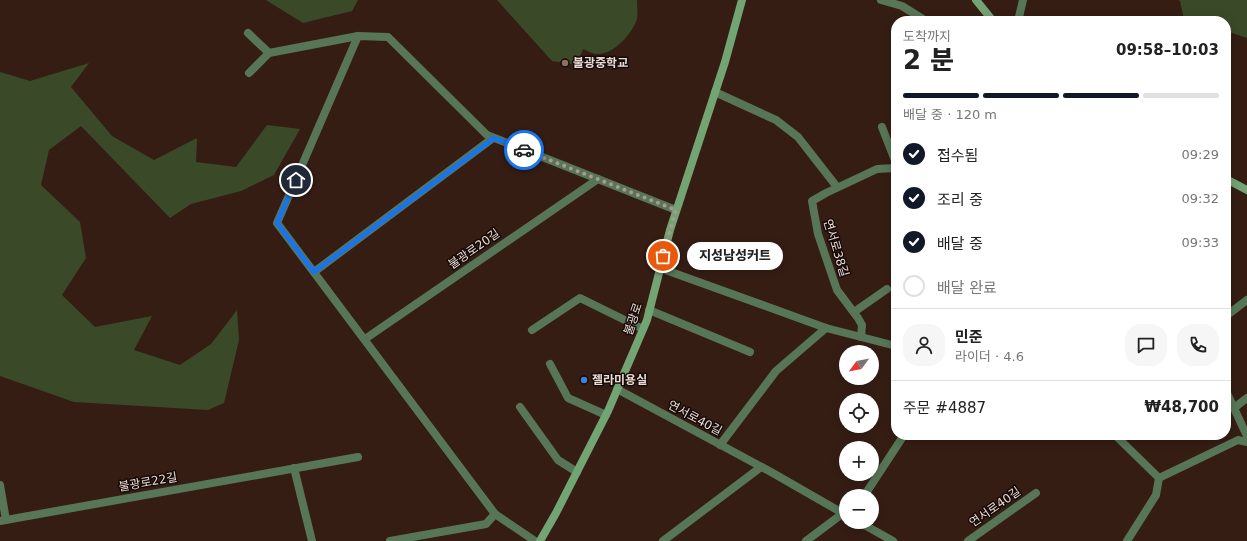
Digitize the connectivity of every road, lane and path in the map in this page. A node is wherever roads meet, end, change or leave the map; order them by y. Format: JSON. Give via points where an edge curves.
{"nodes":[{"id":1,"x":742,"y":0,"type":"edge"},
{"id":2,"x":881,"y":0,"type":"edge"},
{"id":3,"x":976,"y":0,"type":"edge"},
{"id":4,"x":1023,"y":0,"type":"edge"},
{"id":5,"x":918,"y":16,"type":"edge"},
{"id":6,"x":989,"y":16,"type":"edge"},
{"id":7,"x":1019,"y":16,"type":"edge"},
{"id":8,"x":248,"y":33,"type":"dead end"},
{"id":9,"x":358,"y":36,"type":"junction"},
{"id":10,"x":269,"y":53,"type":"junction"},
{"id":11,"x":249,"y":73,"type":"dead end"},
{"id":12,"x":715,"y":92,"type":"junction"},
{"id":13,"x":882,"y":127,"type":"dead end"},
{"id":14,"x":494,"y":138,"type":"junction"},
{"id":15,"x":891,"y":150,"type":"edge"},
{"id":16,"x":891,"y":168,"type":"edge"},
{"id":17,"x":598,"y":179,"type":"junction"},
{"id":18,"x":1231,"y":181,"type":"edge"},
{"id":19,"x":837,"y":187,"type":"junction"},
{"id":20,"x":1247,"y":190,"type":"edge"},
{"id":21,"x":676,"y":210,"type":"junction"},
{"id":22,"x":660,"y":268,"type":"junction"},
{"id":23,"x":314,"y":272,"type":"junction"},
{"id":24,"x":887,"y":289,"type":"dead end"},
{"id":25,"x":1247,"y":300,"type":"edge"},
{"id":26,"x":649,"y":310,"type":"junction"},
{"id":27,"x":854,"y":312,"type":"junction"},
{"id":28,"x":1231,"y":312,"type":"edge"},
{"id":29,"x":826,"y":328,"type":"junction"},
{"id":30,"x":643,"y":329,"type":"junction"},
{"id":31,"x":532,"y":330,"type":"dead end"},
{"id":32,"x":861,"y":337,"type":"junction"},
{"id":33,"x":365,"y":339,"type":"junction"},
{"id":34,"x":891,"y":345,"type":"edge"},
{"id":35,"x":750,"y":352,"type":"dead end"},
{"id":36,"x":550,"y":364,"type":"dead end"},
{"id":37,"x":617,"y":389,"type":"junction"},
{"id":38,"x":1247,"y":398,"type":"edge"},
{"id":39,"x":1231,"y":402,"type":"edge"},
{"id":40,"x":520,"y":407,"type":"dead end"},
{"id":41,"x":1234,"y":408,"type":"junction"},
{"id":42,"x":606,"y":415,"type":"junction"},
{"id":43,"x":1247,"y":436,"type":"edge"},
{"id":44,"x":901,"y":440,"type":"edge"},
{"id":45,"x":1120,"y":440,"type":"edge"},
{"id":46,"x":1247,"y":442,"type":"edge"},
{"id":47,"x":720,"y":445,"type":"junction"},
{"id":48,"x":358,"y":457,"type":"dead end"},
{"id":49,"x":761,"y":467,"type":"junction"},
{"id":50,"x":294,"y":468,"type":"junction"},
{"id":51,"x":577,"y":472,"type":"junction"},
{"id":52,"x":1159,"y":478,"type":"junction"},
{"id":53,"x":0,"y":486,"type":"edge"},
{"id":54,"x":869,"y":489,"type":"edge"},
{"id":55,"x":1036,"y":493,"type":"dead end"},
{"id":56,"x":839,"y":510,"type":"edge"},
{"id":57,"x":495,"y":514,"type":"junction"},
{"id":58,"x":839,"y":517,"type":"edge"},
{"id":59,"x":3,"y":521,"type":"edge"},
{"id":60,"x":872,"y":529,"type":"edge"},
{"id":61,"x":312,"y":541,"type":"edge"},
{"id":62,"x":390,"y":541,"type":"edge"},
{"id":63,"x":535,"y":541,"type":"edge"},
{"id":64,"x":540,"y":541,"type":"edge"},
{"id":65,"x":663,"y":541,"type":"edge"},
{"id":66,"x":806,"y":541,"type":"edge"},
{"id":67,"x":893,"y":541,"type":"edge"},
{"id":68,"x":968,"y":541,"type":"edge"},
{"id":69,"x":1127,"y":541,"type":"edge"}],
"edges":[{"from":1,"to":12,"type":"main road","name":"불광로"},
{"from":2,"to":5,"type":"street","via":[[902,6]]},
{"from":3,"to":6,"type":"main road"},
{"from":4,"to":7,"type":"street"},
{"from":8,"to":10,"type":"street"},
{"from":9,"to":10,"type":"street"},
{"from":9,"to":14,"type":"street","via":[[388,37],[487,136]]},
{"from":9,"to":23,"type":"street","via":[[277,223]]},
{"from":10,"to":11,"type":"street"},
{"from":12,"to":19,"type":"street","via":[[776,120],[798,137]]},
{"from":12,"to":21,"type":"main road","name":"불광로"},
{"from":13,"to":15,"type":"street"},
{"from":14,"to":17,"type":"street"},
{"from":14,"to":23,"type":"street"},
{"from":16,"to":19,"type":"street","name":"연서로38길","via":[[877,169]]},
{"from":17,"to":21,"type":"street"},
{"from":17,"to":33,"type":"street","name":"불광로20길"},
{"from":18,"to":20,"type":"main road"},
{"from":19,"to":27,"type":"street","name":"연서로38길","via":[[812,201],[818,234],[837,290]]},
{"from":21,"to":22,"type":"main road","name":"불광로"},
{"from":22,"to":26,"type":"main road","name":"불광로"},
{"from":22,"to":29,"type":"street"},
{"from":23,"to":33,"type":"street"},
{"from":24,"to":27,"type":"street"},
{"from":25,"to":28,"type":"street"},
{"from":26,"to":30,"type":"main road","name":"불광로"},
{"from":26,"to":35,"type":"street"},
{"from":27,"to":32,"type":"street","name":"연서로38길","via":[[862,325]]},
{"from":29,"to":32,"type":"street"},
{"from":29,"to":47,"type":"street","via":[[776,371]]},
{"from":30,"to":31,"type":"street","via":[[580,298]]},
{"from":30,"to":37,"type":"main road","name":"불광로"},
{"from":32,"to":34,"type":"street"},
{"from":33,"to":57,"type":"street"},
{"from":36,"to":42,"type":"street","via":[[568,398]]},
{"from":37,"to":42,"type":"main road","name":"불광로"},
{"from":37,"to":47,"type":"street","name":"연서로40길"},
{"from":38,"to":41,"type":"street"},
{"from":39,"to":41,"type":"street"},
{"from":40,"to":51,"type":"street","via":[[558,460]]},
{"from":41,"to":43,"type":"street"},
{"from":42,"to":51,"type":"main road","name":"불광로"},
{"from":44,"to":54,"type":"street"},
{"from":45,"to":52,"type":"street"},
{"from":46,"to":52,"type":"street","via":[[1238,440]]},
{"from":47,"to":49,"type":"street","name":"연서로40길"},
{"from":48,"to":50,"type":"street","name":"불광로22길"},
{"from":49,"to":56,"type":"street","name":"연서로40길"},
{"from":49,"to":65,"type":"street"},
{"from":50,"to":59,"type":"street","name":"불광로22길"},
{"from":50,"to":61,"type":"street"},
{"from":51,"to":64,"type":"main road","name":"불광로"},
{"from":52,"to":69,"type":"street","via":[[1156,495]]},
{"from":53,"to":59,"type":"street","name":"불광로22길"},
{"from":55,"to":68,"type":"street","name":"연서로40길"},
{"from":57,"to":62,"type":"street","via":[[486,524]]},
{"from":57,"to":63,"type":"street"},
{"from":58,"to":66,"type":"street","name":"연서로40길"},
{"from":60,"to":67,"type":"street"}]}
